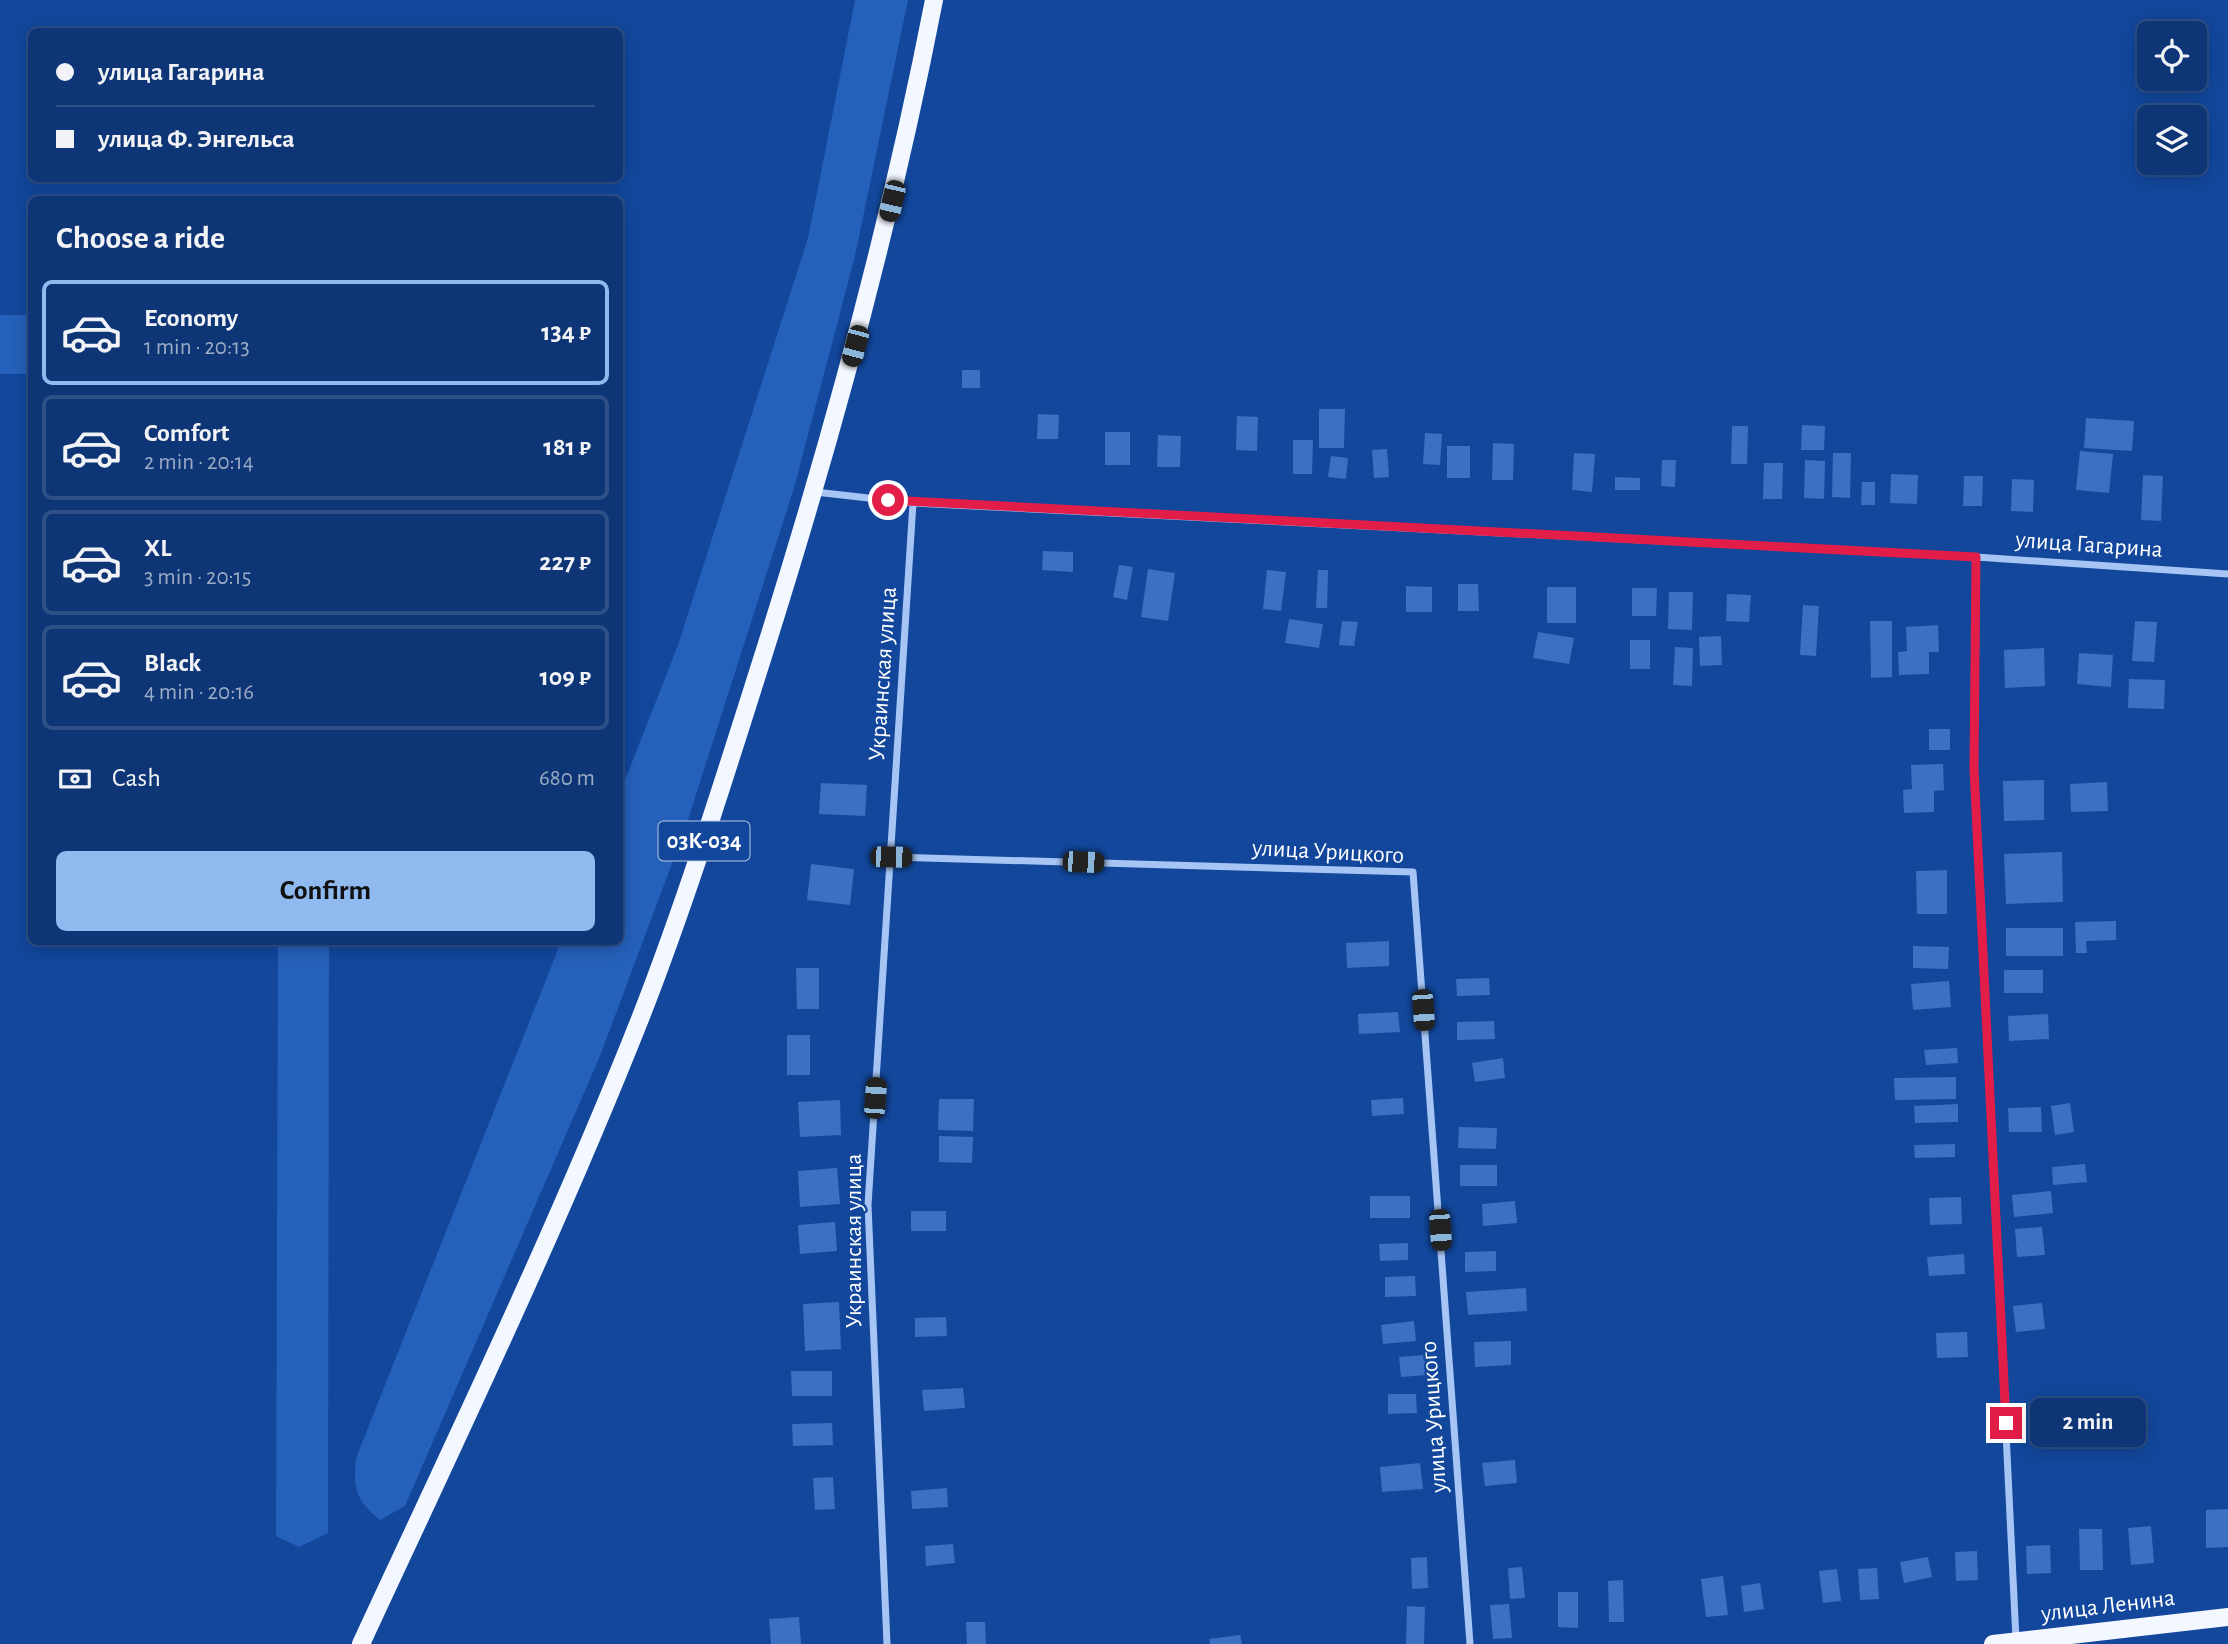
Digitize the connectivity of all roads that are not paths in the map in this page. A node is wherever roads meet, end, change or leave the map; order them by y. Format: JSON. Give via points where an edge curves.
{"nodes":[{"id":1,"x":934,"y":0,"type":"edge"},
{"id":2,"x":815,"y":492,"type":"junction"},
{"id":3,"x":913,"y":503,"type":"junction"},
{"id":4,"x":1976,"y":557,"type":"junction"},
{"id":5,"x":2228,"y":574,"type":"edge"},
{"id":6,"x":891,"y":857,"type":"junction"},
{"id":7,"x":2228,"y":1617,"type":"edge"},
{"id":8,"x":2016,"y":1641,"type":"junction"},
{"id":9,"x":361,"y":1644,"type":"edge"},
{"id":10,"x":887,"y":1644,"type":"edge"},
{"id":11,"x":1470,"y":1644,"type":"edge"},
{"id":12,"x":1993,"y":1644,"type":"edge"}],
"edges":[{"from":1,"to":2,"type":"main road","number":"03К-034","via":[[881,249]]},
{"from":2,"to":3,"type":"street","name":"улица Гагарина"},
{"from":2,"to":9,"type":"main road","number":"03К-034","via":[[715,809],[638,1024],[481,1388]]},
{"from":3,"to":4,"type":"street","name":"улица Гагарина"},
{"from":3,"to":6,"type":"street","name":"Украинская улица"},
{"from":4,"to":5,"type":"street","name":"улица Гагарина"},
{"from":4,"to":8,"type":"street","via":[[1974,769]]},
{"from":6,"to":10,"type":"street","name":"Украинская улица","via":[[868,1205]]},
{"from":6,"to":11,"type":"street","name":"улица Урицкого","via":[[1413,872]]},
{"from":7,"to":8,"type":"main road","name":"улица Ленина"},
{"from":8,"to":12,"type":"main road","name":"улица Ленина"}]}
